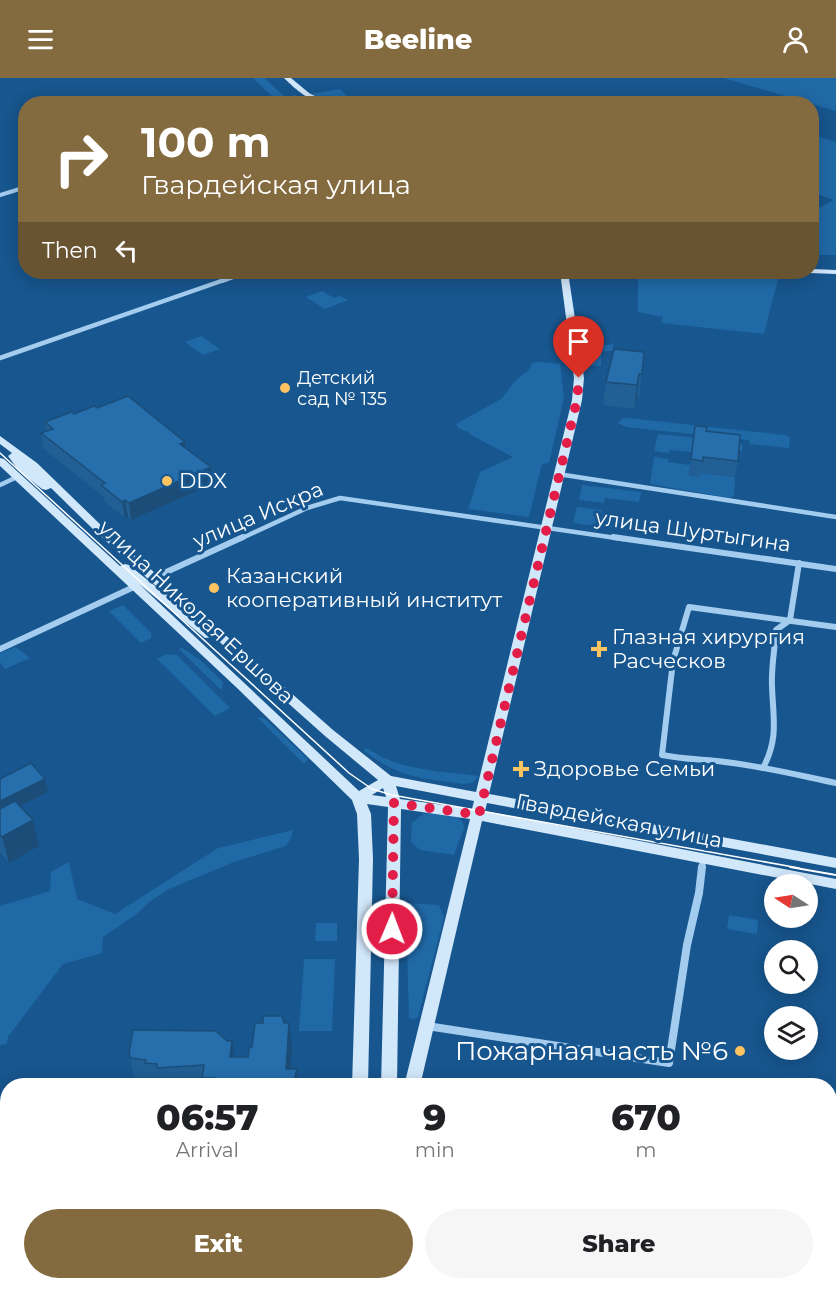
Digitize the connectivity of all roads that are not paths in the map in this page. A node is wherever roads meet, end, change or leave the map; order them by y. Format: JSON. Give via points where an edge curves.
{"nodes":[{"id":1,"x":287,"y":78,"type":"edge"},
{"id":2,"x":314,"y":96,"type":"edge"},
{"id":3,"x":18,"y":189,"type":"edge"},
{"id":4,"x":0,"y":195,"type":"edge"},
{"id":5,"x":819,"y":271,"type":"edge"},
{"id":6,"x":836,"y":272,"type":"edge"},
{"id":7,"x":227,"y":279,"type":"edge"},
{"id":8,"x":565,"y":279,"type":"edge"},
{"id":9,"x":0,"y":358,"type":"edge"},
{"id":10,"x":0,"y":440,"type":"edge"},
{"id":11,"x":0,"y":456,"type":"edge"},
{"id":12,"x":0,"y":461,"type":"edge"},
{"id":13,"x":558,"y":474,"type":"junction"},
{"id":14,"x":17,"y":477,"type":"junction"},
{"id":15,"x":0,"y":485,"type":"edge"},
{"id":16,"x":836,"y":517,"type":"edge"},
{"id":17,"x":67,"y":522,"type":"junction"},
{"id":18,"x":546,"y":526,"type":"junction"},
{"id":19,"x":799,"y":563,"type":"junction"},
{"id":20,"x":836,"y":568,"type":"edge"},
{"id":21,"x":144,"y":583,"type":"junction"},
{"id":22,"x":790,"y":620,"type":"junction"},
{"id":23,"x":836,"y":627,"type":"edge"},
{"id":24,"x":0,"y":649,"type":"edge"},
{"id":25,"x":762,"y":768,"type":"junction"},
{"id":26,"x":387,"y":780,"type":"junction"},
{"id":27,"x":836,"y":783,"type":"edge"},
{"id":28,"x":483,"y":797,"type":"junction"},
{"id":29,"x":358,"y":798,"type":"junction"},
{"id":30,"x":394,"y":803,"type":"junction"},
{"id":31,"x":479,"y":815,"type":"junction"},
{"id":32,"x":703,"y":858,"type":"junction"},
{"id":33,"x":836,"y":863,"type":"edge"},
{"id":34,"x":836,"y":884,"type":"edge"},
{"id":35,"x":426,"y":1026,"type":"junction"},
{"id":36,"x":360,"y":1078,"type":"edge"},
{"id":37,"x":389,"y":1078,"type":"edge"},
{"id":38,"x":414,"y":1078,"type":"edge"}],
"edges":[{"from":1,"to":2,"type":"main road"},
{"from":3,"to":4,"type":"street"},
{"from":5,"to":6,"type":"main road"},
{"from":7,"to":9,"type":"street"},
{"from":8,"to":13,"type":"main road","via":[[579,378]]},
{"from":10,"to":21,"type":"main road","name":"улица Николая Ершова","via":[[23,469],[101,531]]},
{"from":11,"to":17,"type":"main road","via":[[20,471]]},
{"from":12,"to":14,"type":"main road","name":"улица Николая Ершова"},
{"from":13,"to":16,"type":"street"},
{"from":13,"to":18,"type":"main road"},
{"from":14,"to":15,"type":"street"},
{"from":14,"to":17,"type":"main road","name":"улица Николая Ершова"},
{"from":17,"to":21,"type":"main road"},
{"from":18,"to":19,"type":"street","name":"улица Шуртыгина"},
{"from":18,"to":21,"type":"street","name":"улица Искра","via":[[334,499]]},
{"from":18,"to":28,"type":"main road"},
{"from":19,"to":20,"type":"street","name":"улица Шуртыгина"},
{"from":19,"to":22,"type":"street"},
{"from":21,"to":24,"type":"street","name":"улица Искра"},
{"from":21,"to":26,"type":"main road","name":"улица Николая Ершова","via":[[254,667]]},
{"from":21,"to":29,"type":"main road","name":"улица Николая Ершова","via":[[177,627]]},
{"from":22,"to":23,"type":"street"},
{"from":22,"to":25,"type":"street","via":[[776,630],[772,751]]},
{"from":22,"to":25,"type":"street","via":[[688,607],[675,652],[662,755]]},
{"from":25,"to":27,"type":"street"},
{"from":26,"to":28,"type":"main road","name":"Гвардейская улица"},
{"from":26,"to":29,"type":"main road"},
{"from":26,"to":30,"type":"main road"},
{"from":28,"to":31,"type":"main road"},
{"from":28,"to":33,"type":"main road","name":"Гвардейская улица"},
{"from":29,"to":30,"type":"main road","name":"Гвардейская улица"},
{"from":29,"to":36,"type":"main road","name":"улица Николая Ершова","via":[[364,814],[366,850]]},
{"from":30,"to":31,"type":"main road","name":"Гвардейская улица"},
{"from":30,"to":37,"type":"main road"},
{"from":31,"to":32,"type":"main road","name":"Гвардейская улица"},
{"from":31,"to":35,"type":"main road"},
{"from":32,"to":34,"type":"main road","name":"Гвардейская улица"},
{"from":32,"to":35,"type":"street","via":[[669,1063]]},
{"from":35,"to":38,"type":"main road"}]}
